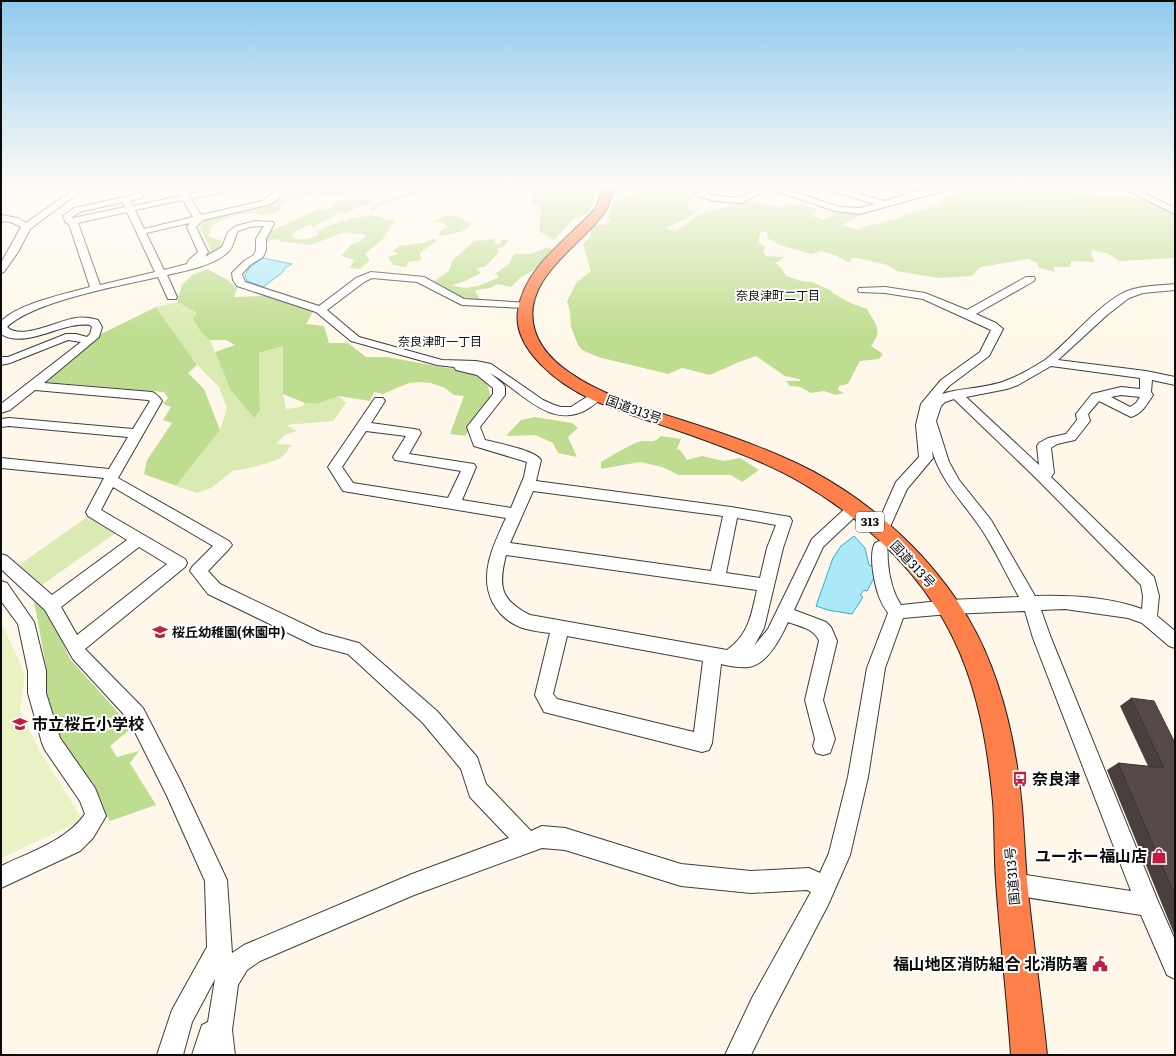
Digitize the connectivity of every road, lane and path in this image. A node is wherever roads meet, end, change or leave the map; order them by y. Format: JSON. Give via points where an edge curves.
{"nodes":[{"id":1,"x":22,"y":234,"type":"edge"},
{"id":2,"x":77,"y":234,"type":"edge"},
{"id":3,"x":142,"y":234,"type":"edge"},
{"id":4,"x":194,"y":234,"type":"edge"},
{"id":5,"x":231,"y":234,"type":"edge"},
{"id":6,"x":264,"y":234,"type":"edge"},
{"id":7,"x":577,"y":234,"type":"edge"},
{"id":8,"x":190,"y":265,"type":"junction"},
{"id":9,"x":1,"y":270,"type":"edge"},
{"id":10,"x":161,"y":273,"type":"junction"},
{"id":11,"x":1030,"y":279,"type":"dead end"},
{"id":12,"x":1175,"y":287,"type":"edge"},
{"id":13,"x":96,"y":289,"type":"junction"},
{"id":14,"x":863,"y":290,"type":"dead end"},
{"id":15,"x":172,"y":296,"type":"dead end"},
{"id":16,"x":526,"y":305,"type":"junction"},
{"id":17,"x":320,"y":310,"type":"junction"},
{"id":18,"x":968,"y":314,"type":"junction"},
{"id":19,"x":1,"y":328,"type":"edge"},
{"id":20,"x":89,"y":341,"type":"junction"},
{"id":21,"x":1,"y":361,"type":"edge"},
{"id":22,"x":1049,"y":362,"type":"junction"},
{"id":23,"x":458,"y":364,"type":"junction"},
{"id":24,"x":1146,"y":375,"type":"junction"},
{"id":25,"x":1175,"y":381,"type":"edge"},
{"id":26,"x":33,"y":386,"type":"junction"},
{"id":27,"x":1142,"y":393,"type":"junction"},
{"id":28,"x":956,"y":394,"type":"junction"},
{"id":29,"x":597,"y":396,"type":"junction"},
{"id":30,"x":1100,"y":396,"type":"junction"},
{"id":31,"x":379,"y":401,"type":"dead end"},
{"id":32,"x":1,"y":409,"type":"edge"},
{"id":33,"x":1,"y":424,"type":"edge"},
{"id":34,"x":362,"y":426,"type":"junction"},
{"id":35,"x":137,"y":434,"type":"junction"},
{"id":36,"x":1,"y":463,"type":"edge"},
{"id":37,"x":1043,"y":477,"type":"junction"},
{"id":38,"x":111,"y":478,"type":"junction"},
{"id":39,"x":527,"y":485,"type":"junction"},
{"id":40,"x":453,"y":504,"type":"junction"},
{"id":41,"x":854,"y":509,"type":"junction"},
{"id":42,"x":731,"y":512,"type":"junction"},
{"id":43,"x":515,"y":514,"type":"junction"},
{"id":44,"x":884,"y":525,"type":"dead end"},
{"id":45,"x":139,"y":539,"type":"junction"},
{"id":46,"x":502,"y":548,"type":"junction"},
{"id":47,"x":880,"y":548,"type":"dead end"},
{"id":48,"x":1,"y":560,"type":"edge"},
{"id":49,"x":179,"y":563,"type":"junction"},
{"id":50,"x":198,"y":571,"type":"junction"},
{"id":51,"x":717,"y":578,"type":"junction"},
{"id":52,"x":766,"y":585,"type":"junction"},
{"id":53,"x":1,"y":588,"type":"edge"},
{"id":54,"x":1030,"y":602,"type":"junction"},
{"id":55,"x":51,"y":605,"type":"junction"},
{"id":56,"x":949,"y":607,"type":"junction"},
{"id":57,"x":897,"y":612,"type":"junction"},
{"id":58,"x":784,"y":613,"type":"junction"},
{"id":59,"x":1148,"y":618,"type":"junction"},
{"id":60,"x":560,"y":629,"type":"junction"},
{"id":61,"x":1175,"y":641,"type":"edge"},
{"id":62,"x":75,"y":646,"type":"junction"},
{"id":63,"x":721,"y":657,"type":"junction"},
{"id":64,"x":823,"y":746,"type":"dead end"},
{"id":65,"x":527,"y":842,"type":"junction"},
{"id":66,"x":1,"y":877,"type":"edge"},
{"id":67,"x":1012,"y":884,"type":"junction"},
{"id":68,"x":824,"y":887,"type":"junction"},
{"id":69,"x":1148,"y":905,"type":"junction"},
{"id":70,"x":219,"y":952,"type":"junction"},
{"id":71,"x":1175,"y":967,"type":"edge"},
{"id":72,"x":227,"y":982,"type":"junction"},
{"id":73,"x":219,"y":1030,"type":"junction"},
{"id":74,"x":170,"y":1055,"type":"edge"},
{"id":75,"x":205,"y":1055,"type":"edge"},
{"id":76,"x":222,"y":1055,"type":"edge"},
{"id":77,"x":738,"y":1055,"type":"edge"},
{"id":78,"x":1030,"y":1055,"type":"edge"}],
"edges":[{"from":1,"to":9,"type":"street"},
{"from":2,"to":13,"type":"street"},
{"from":3,"to":10,"type":"street"},
{"from":4,"to":8,"type":"street","via":[[203,252],[202,256]]},
{"from":5,"to":8,"type":"street","via":[[226,249],[207,260]]},
{"from":6,"to":17,"type":"street","via":[[258,257],[237,273],[238,280],[250,288]]},
{"from":7,"to":16,"type":"highway","name":"国道313号","number":"313","via":[[542,271],[529,293]]},
{"from":8,"to":10,"type":"street"},
{"from":10,"to":13,"type":"street"},
{"from":10,"to":15,"type":"street"},
{"from":11,"to":18,"type":"street"},
{"from":12,"to":22,"type":"street","via":[[1142,290],[1124,296]]},
{"from":13,"to":19,"type":"street","via":[[26,310],[6,320]]},
{"from":14,"to":18,"type":"street","via":[[885,290],[925,296]]},
{"from":16,"to":17,"type":"street","via":[[462,302],[420,279],[371,275],[360,280]]},
{"from":16,"to":29,"type":"highway","name":"国道313号","number":"313","via":[[525,319],[528,332],[539,355],[562,376]]},
{"from":17,"to":23,"type":"street","via":[[354,339],[441,363]]},
{"from":18,"to":44,"type":"street","via":[[997,329],[985,354],[945,383],[927,404],[922,425],[926,458],[901,486]]},
{"from":19,"to":20,"type":"street","via":[[6,334],[15,336],[86,320],[94,322],[97,327],[97,332]]},
{"from":20,"to":21,"type":"street","via":[[66,337],[10,360]]},
{"from":20,"to":26,"type":"street"},
{"from":22,"to":24,"type":"street"},
{"from":22,"to":28,"type":"street","via":[[1003,386]]},
{"from":23,"to":29,"type":"street","via":[[479,364],[493,370],[548,407],[560,411],[570,411],[587,404]]},
{"from":23,"to":39,"type":"street","via":[[460,367],[481,372],[499,387],[499,396],[473,427],[479,443],[534,460]]},
{"from":24,"to":25,"type":"street"},
{"from":24,"to":27,"type":"street","via":[[1146,390]]},
{"from":26,"to":32,"type":"street"},
{"from":26,"to":35,"type":"street","via":[[152,396],[156,401]]},
{"from":27,"to":30,"type":"street","via":[[1121,391]]},
{"from":27,"to":30,"type":"street","via":[[1147,395],[1140,406],[1131,413]]},
{"from":28,"to":37,"type":"street"},
{"from":28,"to":54,"type":"street","via":[[940,399],[935,405],[930,421],[942,462],[954,483],[986,524]]},
{"from":29,"to":41,"type":"highway","name":"国道313号","number":"313","via":[[753,452],[808,478]]},
{"from":30,"to":37,"type":"street","via":[[1096,397],[1082,414],[1084,421],[1070,437],[1044,446],[1047,473]]},
{"from":31,"to":34,"type":"street"},
{"from":33,"to":35,"type":"street","via":[[9,422]]},
{"from":34,"to":40,"type":"street","via":[[335,467],[348,487]]},
{"from":34,"to":40,"type":"street","via":[[414,433],[400,457],[469,467]]},
{"from":35,"to":38,"type":"street"},
{"from":36,"to":38,"type":"street"},
{"from":37,"to":59,"type":"street","via":[[1148,582],[1152,604]]},
{"from":38,"to":45,"type":"street","via":[[93,512]]},
{"from":38,"to":50,"type":"street","via":[[224,545]]},
{"from":39,"to":42,"type":"street"},
{"from":39,"to":43,"type":"street"},
{"from":40,"to":43,"type":"street"},
{"from":41,"to":56,"type":"highway","name":"国道313号","number":"313","via":[[912,559]]},
{"from":41,"to":58,"type":"street","via":[[817,543]]},
{"from":42,"to":51,"type":"street"},
{"from":42,"to":52,"type":"street","via":[[785,521]]},
{"from":43,"to":46,"type":"street"},
{"from":45,"to":49,"type":"street"},
{"from":45,"to":55,"type":"street"},
{"from":46,"to":51,"type":"street"},
{"from":46,"to":60,"type":"street","via":[[494,572],[495,589],[504,608],[528,622]]},
{"from":47,"to":57,"type":"street","via":[[880,563],[888,599]]},
{"from":48,"to":55,"type":"street"},
{"from":49,"to":50,"type":"street","via":[[190,565]]},
{"from":49,"to":62,"type":"street"},
{"from":50,"to":65,"type":"street","via":[[221,593],[319,640],[354,648],[430,717],[470,764],[477,790]]},
{"from":51,"to":52,"type":"street"},
{"from":52,"to":63,"type":"street","via":[[756,628],[744,647]]},
{"from":53,"to":66,"type":"street","via":[[26,622],[37,671],[37,693],[52,743],[88,795],[96,816],[86,831],[72,843]]},
{"from":54,"to":56,"type":"street"},
{"from":54,"to":59,"type":"street","via":[[1065,602],[1128,611]]},
{"from":54,"to":69,"type":"street"},
{"from":55,"to":62,"type":"street"},
{"from":56,"to":57,"type":"street"},
{"from":56,"to":67,"type":"highway","name":"国道313号","number":"313","via":[[975,655],[992,714],[1006,794]]},
{"from":57,"to":68,"type":"street","via":[[876,668],[858,777],[839,855]]},
{"from":58,"to":63,"type":"street","via":[[774,634],[761,651],[749,659]]},
{"from":58,"to":64,"type":"street","via":[[820,627],[826,632],[828,640],[814,700],[825,739]]},
{"from":59,"to":61,"type":"street"},
{"from":60,"to":63,"type":"street"},
{"from":60,"to":63,"type":"street","via":[[544,696],[551,706],[702,742]]},
{"from":62,"to":70,"type":"street","via":[[79,654],[136,714],[174,789],[216,880]]},
{"from":65,"to":68,"type":"street","via":[[542,837],[565,840],[681,875],[751,882],[809,879]]},
{"from":65,"to":72,"type":"street","via":[[412,885],[252,952],[239,962]]},
{"from":67,"to":69,"type":"street"},
{"from":67,"to":78,"type":"highway","name":"国道313号","number":"313"},
{"from":68,"to":77,"type":"street"},
{"from":69,"to":71,"type":"street"},
{"from":70,"to":72,"type":"street","via":[[225,964]]},
{"from":70,"to":74,"type":"street","via":[[181,1019]]},
{"from":72,"to":73,"type":"street"},
{"from":73,"to":75,"type":"street","via":[[211,1034]]},
{"from":73,"to":76,"type":"street"}]}
